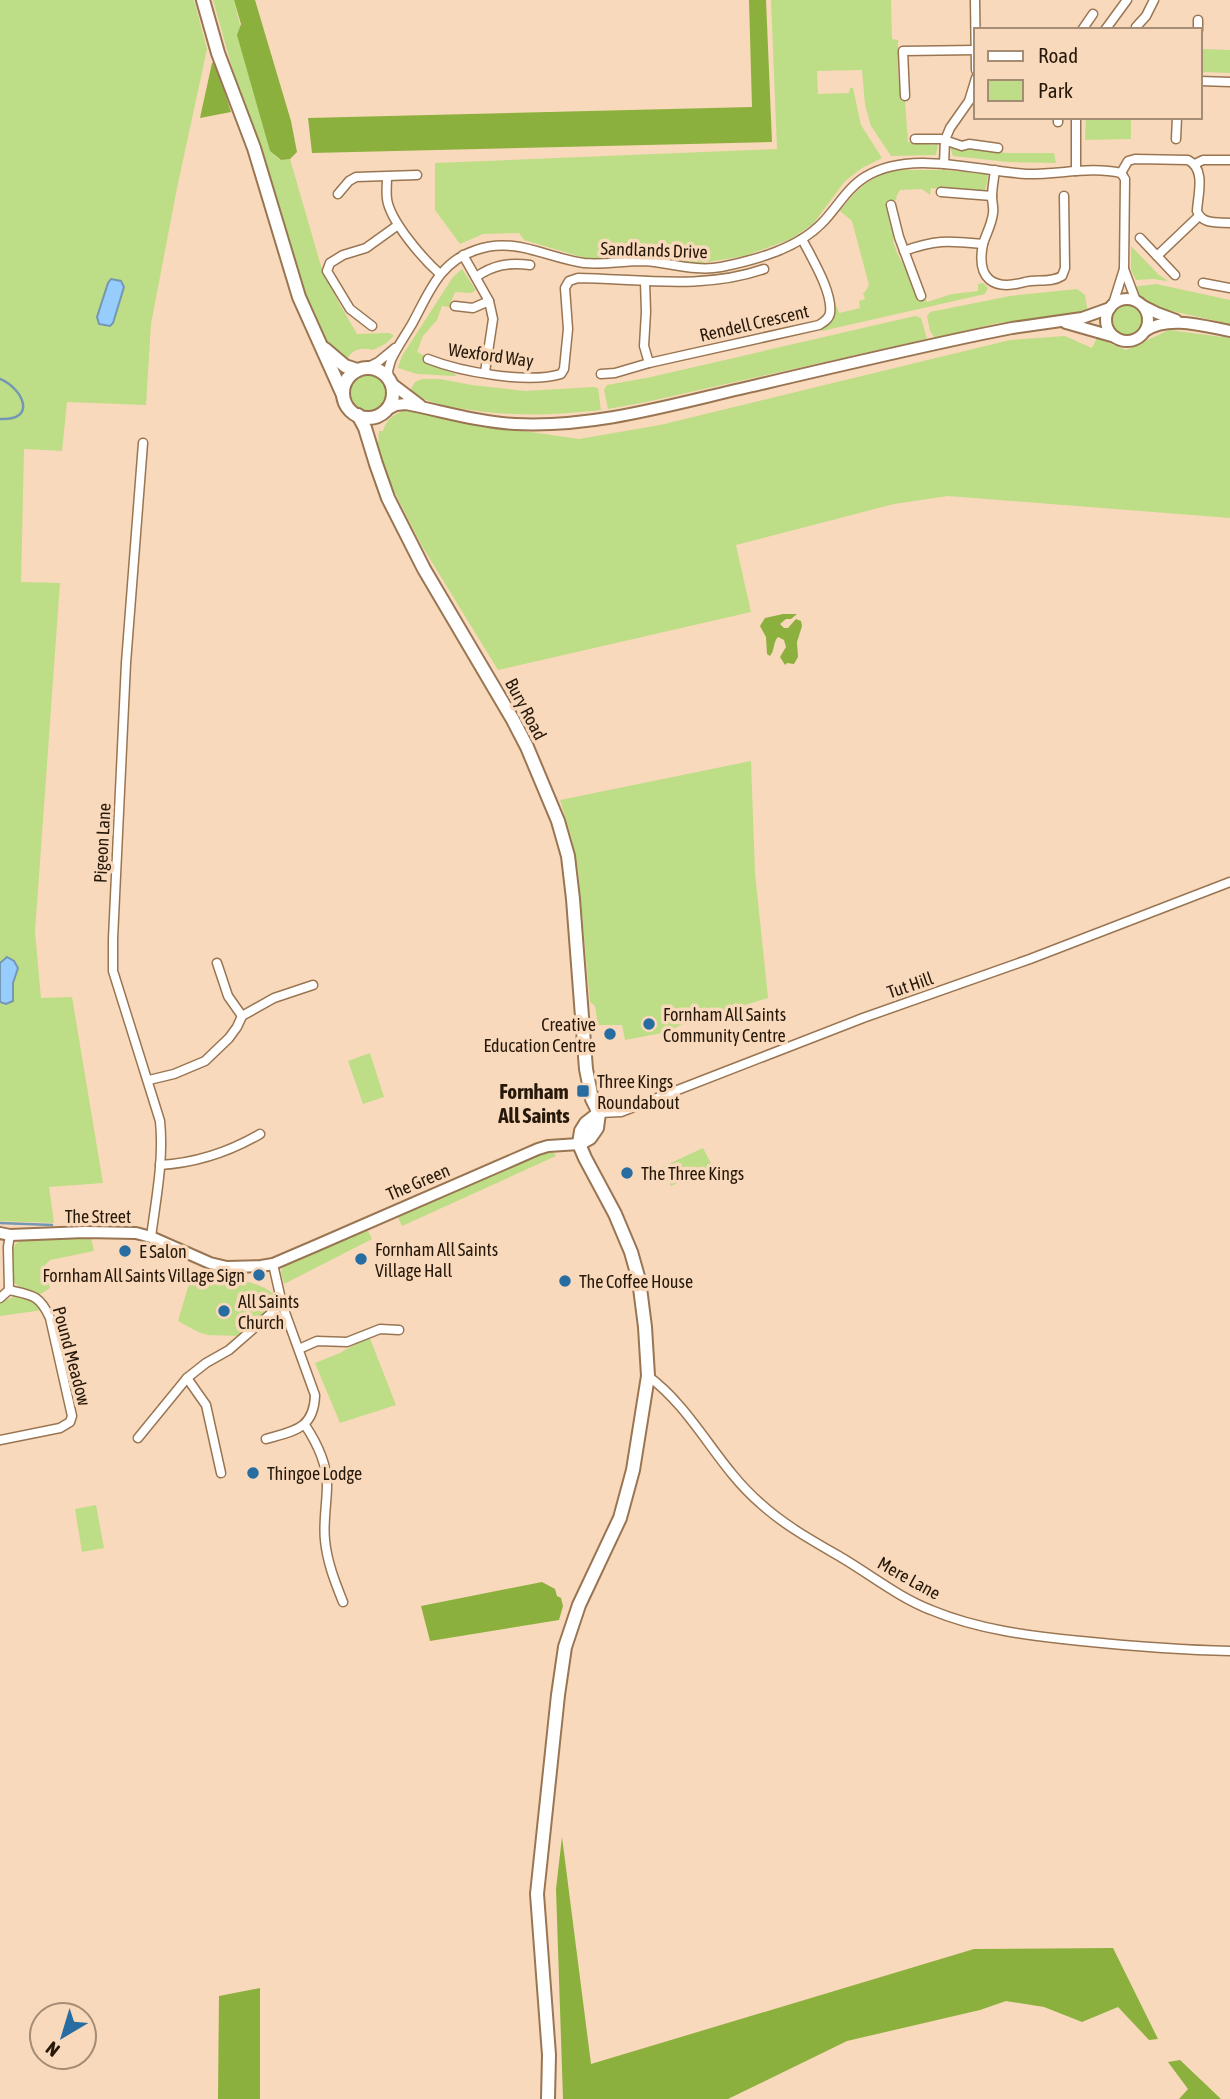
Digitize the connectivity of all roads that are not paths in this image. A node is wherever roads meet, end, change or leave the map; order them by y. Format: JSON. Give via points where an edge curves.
{"nodes":[{"id":1,"x":203,"y":0,"type":"edge"},
{"id":2,"x":975,"y":0,"type":"edge"},
{"id":3,"x":1127,"y":0,"type":"edge"},
{"id":4,"x":1154,"y":0,"type":"edge"},
{"id":5,"x":1093,"y":14,"type":"dead end"},
{"id":6,"x":1136,"y":27,"type":"dead end"},
{"id":7,"x":976,"y":28,"type":"edge"},
{"id":8,"x":1083,"y":28,"type":"edge"},
{"id":9,"x":1106,"y":28,"type":"edge"},
{"id":10,"x":974,"y":50,"type":"edge"},
{"id":11,"x":1202,"y":80,"type":"edge"},
{"id":12,"x":1230,"y":82,"type":"edge"},
{"id":13,"x":974,"y":85,"type":"edge"},
{"id":14,"x":905,"y":96,"type":"dead end"},
{"id":15,"x":1076,"y":119,"type":"edge"},
{"id":16,"x":1177,"y":119,"type":"edge"},
{"id":17,"x":915,"y":139,"type":"dead end"},
{"id":18,"x":1176,"y":139,"type":"dead end"},
{"id":19,"x":946,"y":140,"type":"junction"},
{"id":20,"x":998,"y":148,"type":"dead end"},
{"id":21,"x":1230,"y":160,"type":"edge"},
{"id":22,"x":944,"y":164,"type":"junction"},
{"id":23,"x":1195,"y":164,"type":"junction"},
{"id":24,"x":995,"y":170,"type":"junction"},
{"id":25,"x":1076,"y":171,"type":"junction"},
{"id":26,"x":1121,"y":173,"type":"junction"},
{"id":27,"x":417,"y":174,"type":"dead end"},
{"id":28,"x":387,"y":177,"type":"junction"},
{"id":29,"x":941,"y":192,"type":"dead end"},
{"id":30,"x":338,"y":194,"type":"dead end"},
{"id":31,"x":992,"y":196,"type":"junction"},
{"id":32,"x":1064,"y":196,"type":"dead end"},
{"id":33,"x":891,"y":205,"type":"dead end"},
{"id":34,"x":1199,"y":216,"type":"junction"},
{"id":35,"x":1230,"y":223,"type":"edge"},
{"id":36,"x":398,"y":225,"type":"junction"},
{"id":37,"x":802,"y":239,"type":"junction"},
{"id":38,"x":1140,"y":239,"type":"dead end"},
{"id":39,"x":984,"y":244,"type":"junction"},
{"id":40,"x":904,"y":251,"type":"junction"},
{"id":41,"x":463,"y":255,"type":"junction"},
{"id":42,"x":1157,"y":257,"type":"junction"},
{"id":43,"x":530,"y":265,"type":"dead end"},
{"id":44,"x":764,"y":269,"type":"dead end"},
{"id":45,"x":1124,"y":269,"type":"junction"},
{"id":46,"x":440,"y":274,"type":"junction"},
{"id":47,"x":1175,"y":275,"type":"dead end"},
{"id":48,"x":476,"y":276,"type":"junction"},
{"id":49,"x":645,"y":281,"type":"junction"},
{"id":50,"x":1203,"y":283,"type":"dead end"},
{"id":51,"x":1230,"y":288,"type":"edge"},
{"id":52,"x":921,"y":296,"type":"dead end"},
{"id":53,"x":489,"y":301,"type":"junction"},
{"id":54,"x":1139,"y":303,"type":"junction"},
{"id":55,"x":455,"y":306,"type":"dead end"},
{"id":56,"x":1112,"y":306,"type":"junction"},
{"id":57,"x":1060,"y":322,"type":"junction"},
{"id":58,"x":1189,"y":324,"type":"junction"},
{"id":59,"x":372,"y":326,"type":"dead end"},
{"id":60,"x":1145,"y":331,"type":"junction"},
{"id":61,"x":1230,"y":331,"type":"edge"},
{"id":62,"x":1118,"y":338,"type":"junction"},
{"id":63,"x":399,"y":344,"type":"junction"},
{"id":64,"x":322,"y":347,"type":"junction"},
{"id":65,"x":428,"y":359,"type":"dead end"},
{"id":66,"x":649,"y":363,"type":"junction"},
{"id":67,"x":362,"y":369,"type":"junction"},
{"id":68,"x":485,"y":372,"type":"junction"},
{"id":69,"x":601,"y":374,"type":"dead end"},
{"id":70,"x":390,"y":381,"type":"junction"},
{"id":71,"x":343,"y":395,"type":"junction"},
{"id":72,"x":423,"y":406,"type":"junction"},
{"id":73,"x":384,"y":411,"type":"junction"},
{"id":74,"x":358,"y":415,"type":"junction"},
{"id":75,"x":143,"y":443,"type":"dead end"},
{"id":76,"x":374,"y":456,"type":"junction"},
{"id":77,"x":1230,"y":882,"type":"edge"},
{"id":78,"x":217,"y":963,"type":"dead end"},
{"id":79,"x":313,"y":985,"type":"dead end"},
{"id":80,"x":242,"y":1016,"type":"junction"},
{"id":81,"x":149,"y":1080,"type":"junction"},
{"id":82,"x":599,"y":1114,"type":"junction"},
{"id":83,"x":260,"y":1134,"type":"dead end"},
{"id":84,"x":579,"y":1144,"type":"junction"},
{"id":85,"x":159,"y":1165,"type":"junction"},
{"id":86,"x":5,"y":1234,"type":"edge"},
{"id":87,"x":151,"y":1237,"type":"junction"},
{"id":88,"x":273,"y":1264,"type":"junction"},
{"id":89,"x":9,"y":1290,"type":"junction"},
{"id":90,"x":0,"y":1298,"type":"edge"},
{"id":91,"x":282,"y":1304,"type":"junction"},
{"id":92,"x":399,"y":1330,"type":"dead end"},
{"id":93,"x":299,"y":1349,"type":"junction"},
{"id":94,"x":648,"y":1377,"type":"junction"},
{"id":95,"x":187,"y":1378,"type":"junction"},
{"id":96,"x":305,"y":1425,"type":"junction"},
{"id":97,"x":138,"y":1438,"type":"dead end"},
{"id":98,"x":266,"y":1439,"type":"dead end"},
{"id":99,"x":0,"y":1440,"type":"edge"},
{"id":100,"x":221,"y":1472,"type":"dead end"},
{"id":101,"x":343,"y":1602,"type":"dead end"},
{"id":102,"x":1230,"y":1650,"type":"edge"},
{"id":103,"x":548,"y":2099,"type":"edge"}],
"edges":[{"from":1,"to":64,"type":"main road","via":[[299,297]]},
{"from":2,"to":7,"type":"street"},
{"from":3,"to":9,"type":"street"},
{"from":4,"to":6,"type":"street"},
{"from":5,"to":8,"type":"street"},
{"from":10,"to":14,"type":"street","via":[[922,46],[902,51]]},
{"from":11,"to":12,"type":"street"},
{"from":13,"to":19,"type":"street"},
{"from":15,"to":25,"type":"street"},
{"from":16,"to":18,"type":"street"},
{"from":17,"to":19,"type":"street"},
{"from":19,"to":20,"type":"street"},
{"from":19,"to":22,"type":"street"},
{"from":21,"to":23,"type":"street"},
{"from":22,"to":24,"type":"street","name":"Sandlands Drive"},
{"from":22,"to":37,"type":"street","name":"Sandlands Drive","via":[[895,165],[862,178]]},
{"from":23,"to":26,"type":"street","via":[[1135,159],[1128,161]]},
{"from":23,"to":34,"type":"street"},
{"from":24,"to":25,"type":"street","name":"Sandlands Drive","via":[[1028,174]]},
{"from":24,"to":31,"type":"street"},
{"from":25,"to":26,"type":"street","name":"Sandlands Drive"},
{"from":26,"to":45,"type":"street","via":[[1125,179]]},
{"from":27,"to":28,"type":"street"},
{"from":28,"to":30,"type":"street","via":[[356,177]]},
{"from":28,"to":36,"type":"street","via":[[387,199]]},
{"from":29,"to":31,"type":"street"},
{"from":31,"to":39,"type":"street","via":[[993,212]]},
{"from":32,"to":39,"type":"street","via":[[1065,268],[1057,279],[993,283],[984,273]]},
{"from":33,"to":40,"type":"street"},
{"from":34,"to":35,"type":"street","via":[[1208,222]]},
{"from":34,"to":42,"type":"street"},
{"from":36,"to":46,"type":"street"},
{"from":36,"to":59,"type":"street","via":[[366,248],[330,263],[327,271],[350,309]]},
{"from":37,"to":41,"type":"street","name":"Sandlands Drive","via":[[746,260],[697,269],[642,261],[583,263],[503,245]]},
{"from":37,"to":66,"type":"street","name":"Rendell Crescent","via":[[826,290],[827,320]]},
{"from":38,"to":42,"type":"street"},
{"from":39,"to":40,"type":"street","via":[[928,242]]},
{"from":40,"to":52,"type":"street"},
{"from":41,"to":46,"type":"street","name":"Sandlands Drive"},
{"from":41,"to":48,"type":"street"},
{"from":42,"to":47,"type":"street"},
{"from":43,"to":48,"type":"street","via":[[499,265]]},
{"from":44,"to":49,"type":"street","name":"Wexford Way","via":[[713,284]]},
{"from":45,"to":54,"type":"street"},
{"from":45,"to":56,"type":"street"},
{"from":46,"to":63,"type":"street","name":"Sandlands Drive"},
{"from":48,"to":53,"type":"street"},
{"from":49,"to":66,"type":"street","via":[[644,346]]},
{"from":49,"to":68,"type":"street","name":"Wexford Way","via":[[569,281],[561,374],[527,378]]},
{"from":50,"to":51,"type":"street"},
{"from":53,"to":55,"type":"street","via":[[473,307]]},
{"from":53,"to":68,"type":"street","via":[[493,319]]},
{"from":54,"to":56,"type":"main road","via":[[1128,299]]},
{"from":54,"to":58,"type":"main road"},
{"from":54,"to":60,"type":"main road","via":[[1148,320]]},
{"from":56,"to":57,"type":"main road"},
{"from":56,"to":62,"type":"main road","via":[[1107,325]]},
{"from":57,"to":62,"type":"main road"},
{"from":57,"to":72,"type":"main road","via":[[982,334],[606,418],[515,424]]},
{"from":58,"to":60,"type":"main road","via":[[1162,324]]},
{"from":58,"to":61,"type":"main road"},
{"from":60,"to":62,"type":"main road","via":[[1136,339]]},
{"from":63,"to":67,"type":"street","name":"Sandlands Drive"},
{"from":63,"to":70,"type":"street","name":"Sandlands Drive","via":[[388,372]]},
{"from":64,"to":67,"type":"main road","via":[[345,366]]},
{"from":64,"to":71,"type":"main road"},
{"from":65,"to":68,"type":"street","name":"Wexford Way"},
{"from":66,"to":69,"type":"street","name":"Rendell Crescent"},
{"from":67,"to":70,"type":"main road","via":[[375,369]]},
{"from":67,"to":71,"type":"main road","via":[[346,380]]},
{"from":70,"to":72,"type":"main road"},
{"from":70,"to":73,"type":"main road","via":[[393,396]]},
{"from":71,"to":74,"type":"main road"},
{"from":72,"to":73,"type":"main road","via":[[397,405]]},
{"from":73,"to":74,"type":"main road","via":[[374,417]]},
{"from":73,"to":76,"type":"main road","name":"Bury Road","via":[[376,427]]},
{"from":74,"to":76,"type":"main road","name":"Bury Road"},
{"from":75,"to":81,"type":"street","name":"Pigeon Lane","via":[[126,663],[113,971]]},
{"from":76,"to":82,"type":"main road","name":"Bury Road","via":[[388,498],[513,720],[554,812],[568,856],[586,1069]]},
{"from":77,"to":82,"type":"street","name":"Tut Hill","via":[[621,1112]]},
{"from":78,"to":80,"type":"street","via":[[228,996]]},
{"from":79,"to":80,"type":"street","via":[[274,998]]},
{"from":80,"to":81,"type":"street","via":[[229,1038],[205,1061]]},
{"from":81,"to":85,"type":"street","name":"Pigeon Lane","via":[[162,1137]]},
{"from":82,"to":84,"type":"main road","via":[[597,1128]]},
{"from":83,"to":85,"type":"street","via":[[222,1153],[185,1164]]},
{"from":84,"to":88,"type":"main road","name":"The Green","via":[[538,1149]]},
{"from":84,"to":94,"type":"main road","via":[[631,1252],[639,1280]]},
{"from":85,"to":87,"type":"street","name":"Pigeon Lane"},
{"from":86,"to":87,"type":"main road","name":"The Street","via":[[117,1231]]},
{"from":86,"to":89,"type":"street"},
{"from":87,"to":88,"type":"main road","name":"The Street","via":[[210,1263],[246,1268]]},
{"from":88,"to":91,"type":"street"},
{"from":89,"to":90,"type":"street"},
{"from":89,"to":99,"type":"street","name":"Pound Meadow","via":[[32,1295],[45,1307],[72,1416],[60,1428]]},
{"from":91,"to":93,"type":"street"},
{"from":91,"to":95,"type":"street","via":[[250,1334]]},
{"from":92,"to":93,"type":"street","via":[[380,1329],[347,1342],[317,1341]]},
{"from":93,"to":96,"type":"street","via":[[315,1395]]},
{"from":94,"to":102,"type":"street","name":"Mere Lane","via":[[673,1399],[728,1472],[759,1503],[788,1526],[922,1606],[1025,1635]]},
{"from":94,"to":103,"type":"main road","via":[[620,1518],[579,1605],[565,1647],[558,1695],[537,1894]]},
{"from":95,"to":97,"type":"street"},
{"from":95,"to":100,"type":"street","via":[[206,1405]]},
{"from":96,"to":98,"type":"street"},
{"from":96,"to":101,"type":"street","via":[[323,1459],[325,1539]]}]}
